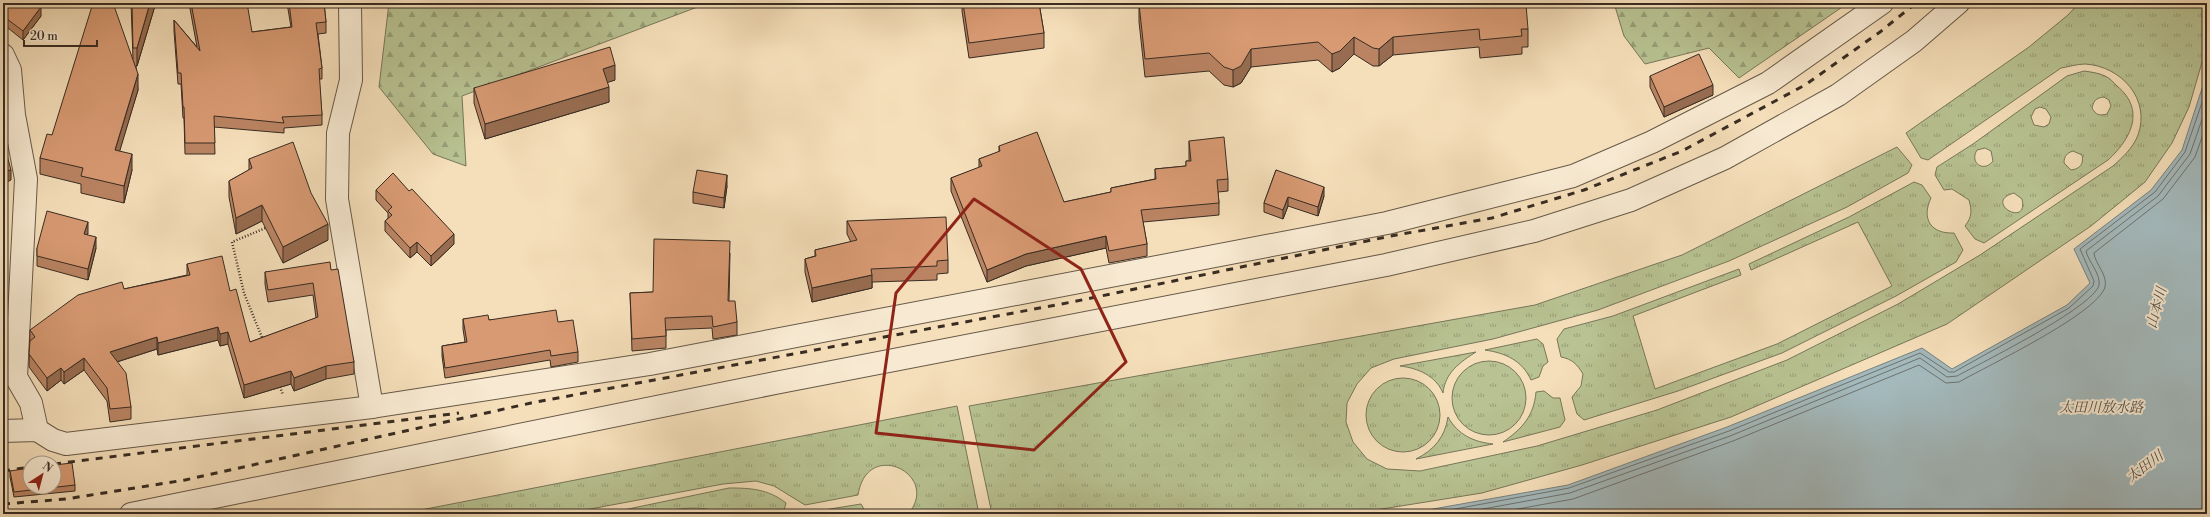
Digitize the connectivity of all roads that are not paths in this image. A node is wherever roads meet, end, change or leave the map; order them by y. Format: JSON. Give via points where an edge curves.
{"nodes":[{"id":1,"x":350,"y":3,"type":"edge"},
{"id":2,"x":1882,"y":3,"type":"edge"},
{"id":3,"x":1958,"y":3,"type":"edge"},
{"id":4,"x":3,"y":55,"type":"edge"},
{"id":5,"x":372,"y":407,"type":"junction"},
{"id":6,"x":37,"y":430,"type":"junction"},
{"id":7,"x":3,"y":431,"type":"edge"},
{"id":8,"x":131,"y":514,"type":"edge"}],
"edges":[{"from":1,"to":5,"type":"street","via":[[351,80],[338,133],[337,199]]},
{"from":2,"to":5,"type":"street","via":[[1768,83],[1652,142],[1573,176],[1387,223],[650,364]]},
{"from":3,"to":8,"type":"street","via":[[1914,41],[1838,95],[1725,158],[1631,200],[1534,231],[1386,265],[775,383]]},
{"from":4,"to":6,"type":"street","via":[[10,70],[14,115],[26,179],[16,377],[31,403]]},
{"from":5,"to":6,"type":"street","via":[[66,444],[53,440]]},
{"from":6,"to":7,"type":"street"}]}
